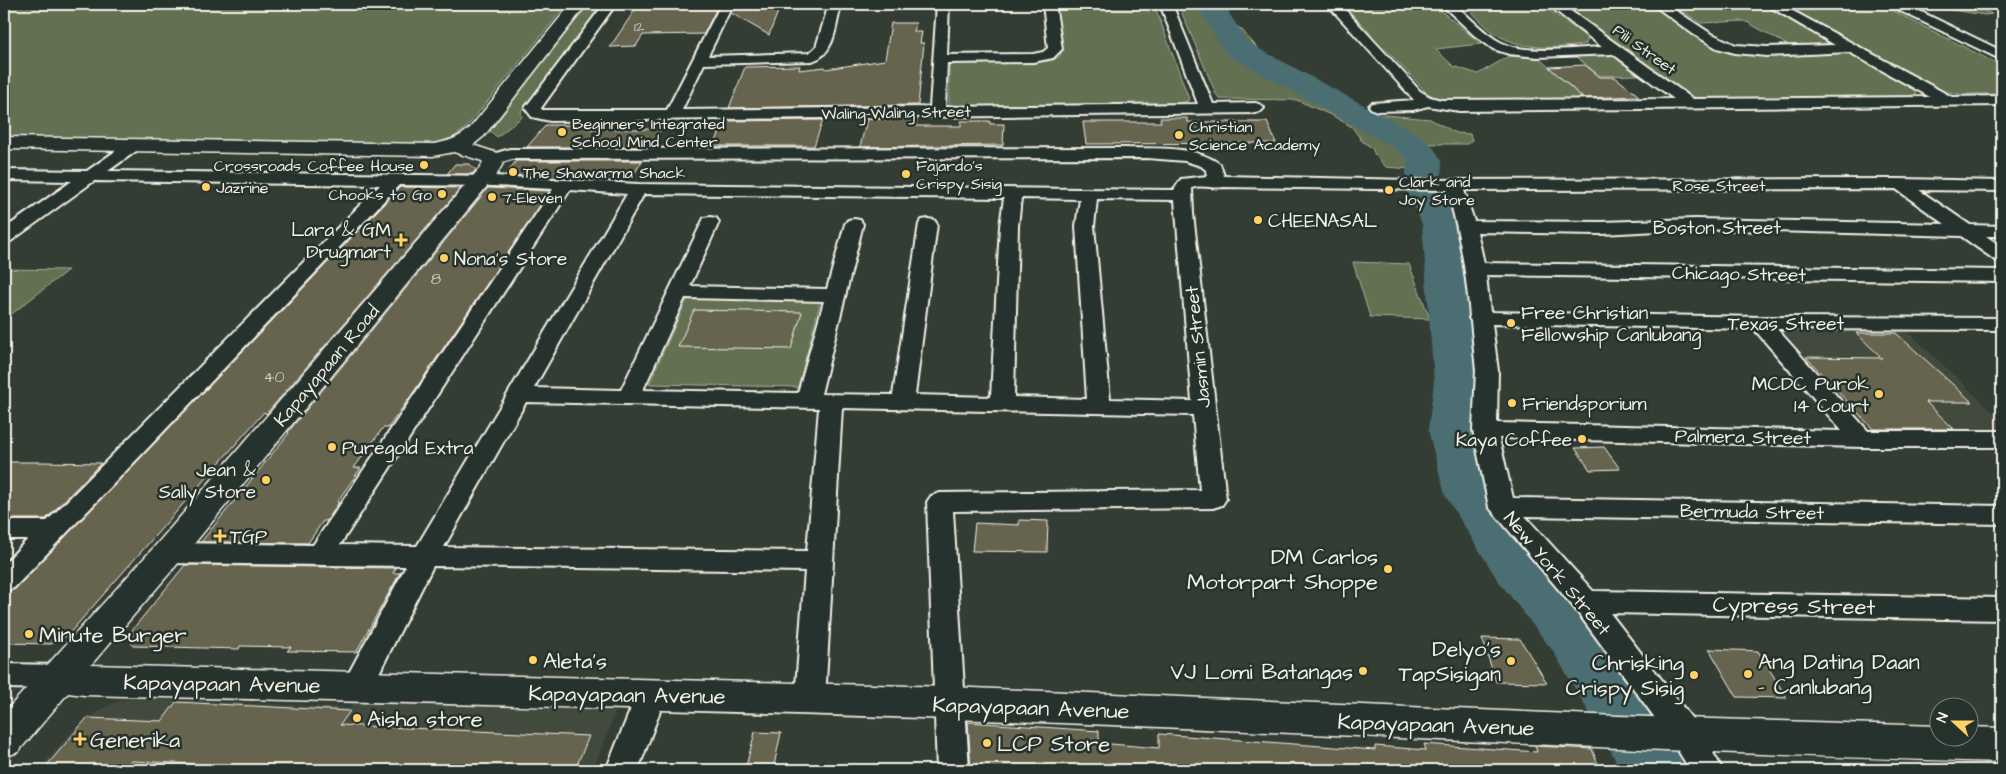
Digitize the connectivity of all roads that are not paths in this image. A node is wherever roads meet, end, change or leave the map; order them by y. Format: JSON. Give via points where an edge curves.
{"nodes":[{"id":1,"x":579,"y":4,"type":"edge"},
{"id":2,"x":610,"y":4,"type":"edge"},
{"id":3,"x":727,"y":4,"type":"edge"},
{"id":4,"x":835,"y":4,"type":"edge"},
{"id":5,"x":943,"y":4,"type":"edge"},
{"id":6,"x":1049,"y":4,"type":"edge"},
{"id":7,"x":1166,"y":4,"type":"edge"},
{"id":8,"x":1333,"y":4,"type":"edge"},
{"id":9,"x":1447,"y":4,"type":"edge"},
{"id":10,"x":1553,"y":4,"type":"edge"},
{"id":11,"x":1658,"y":4,"type":"edge"},
{"id":12,"x":1771,"y":4,"type":"edge"},
{"id":13,"x":1896,"y":4,"type":"edge"},
{"id":14,"x":1852,"y":48,"type":"junction"},
{"id":15,"x":1616,"y":50,"type":"junction"},
{"id":16,"x":2002,"y":56,"type":"edge"},
{"id":17,"x":940,"y":59,"type":"junction"},
{"id":18,"x":700,"y":60,"type":"junction"},
{"id":19,"x":2002,"y":101,"type":"edge"},
{"id":20,"x":1427,"y":102,"type":"junction"},
{"id":21,"x":1949,"y":102,"type":"junction"},
{"id":22,"x":1691,"y":105,"type":"junction"},
{"id":23,"x":1377,"y":106,"type":"dead end"},
{"id":24,"x":1207,"y":108,"type":"junction"},
{"id":25,"x":1256,"y":108,"type":"dead end"},
{"id":26,"x":937,"y":111,"type":"junction"},
{"id":27,"x":672,"y":114,"type":"junction"},
{"id":28,"x":4,"y":143,"type":"edge"},
{"id":29,"x":133,"y":146,"type":"junction"},
{"id":30,"x":456,"y":146,"type":"junction"},
{"id":31,"x":487,"y":170,"type":"junction"},
{"id":32,"x":4,"y":176,"type":"edge"},
{"id":33,"x":90,"y":176,"type":"junction"},
{"id":34,"x":394,"y":180,"type":"junction"},
{"id":35,"x":1217,"y":182,"type":"junction"},
{"id":36,"x":1900,"y":184,"type":"junction"},
{"id":37,"x":1445,"y":185,"type":"junction"},
{"id":38,"x":564,"y":186,"type":"junction"},
{"id":39,"x":2002,"y":186,"type":"edge"},
{"id":40,"x":638,"y":189,"type":"junction"},
{"id":41,"x":1013,"y":194,"type":"junction"},
{"id":42,"x":1089,"y":194,"type":"junction"},
{"id":43,"x":1183,"y":195,"type":"junction"},
{"id":44,"x":710,"y":222,"type":"dead end"},
{"id":45,"x":854,"y":224,"type":"dead end"},
{"id":46,"x":928,"y":224,"type":"dead end"},
{"id":47,"x":1467,"y":226,"type":"junction"},
{"id":48,"x":1966,"y":231,"type":"junction"},
{"id":49,"x":2002,"y":231,"type":"edge"},
{"id":50,"x":4,"y":237,"type":"edge"},
{"id":51,"x":2002,"y":256,"type":"edge"},
{"id":52,"x":1475,"y":269,"type":"junction"},
{"id":53,"x":2002,"y":276,"type":"edge"},
{"id":54,"x":677,"y":292,"type":"junction"},
{"id":55,"x":835,"y":295,"type":"junction"},
{"id":56,"x":1479,"y":318,"type":"junction"},
{"id":57,"x":1760,"y":323,"type":"junction"},
{"id":58,"x":2002,"y":324,"type":"edge"},
{"id":59,"x":519,"y":395,"type":"junction"},
{"id":60,"x":629,"y":397,"type":"junction"},
{"id":61,"x":819,"y":401,"type":"junction"},
{"id":62,"x":903,"y":402,"type":"junction"},
{"id":63,"x":1002,"y":404,"type":"junction"},
{"id":64,"x":1100,"y":406,"type":"junction"},
{"id":65,"x":1203,"y":408,"type":"junction"},
{"id":66,"x":1485,"y":430,"type":"junction"},
{"id":67,"x":1862,"y":439,"type":"junction"},
{"id":68,"x":2002,"y":439,"type":"edge"},
{"id":69,"x":1502,"y":507,"type":"junction"},
{"id":70,"x":2002,"y":515,"type":"edge"},
{"id":71,"x":4,"y":530,"type":"edge"},
{"id":72,"x":54,"y":530,"type":"junction"},
{"id":73,"x":168,"y":553,"type":"junction"},
{"id":74,"x":320,"y":555,"type":"junction"},
{"id":75,"x":425,"y":556,"type":"junction"},
{"id":76,"x":820,"y":561,"type":"junction"},
{"id":77,"x":4,"y":581,"type":"edge"},
{"id":78,"x":1586,"y":602,"type":"junction"},
{"id":79,"x":2002,"y":608,"type":"edge"},
{"id":80,"x":4,"y":676,"type":"edge"},
{"id":81,"x":60,"y":677,"type":"junction"},
{"id":82,"x":357,"y":686,"type":"junction"},
{"id":83,"x":651,"y":695,"type":"junction"},
{"id":84,"x":810,"y":699,"type":"junction"},
{"id":85,"x":950,"y":703,"type":"junction"},
{"id":86,"x":1651,"y":733,"type":"junction"},
{"id":87,"x":4,"y":740,"type":"edge"},
{"id":88,"x":2002,"y":745,"type":"edge"},
{"id":89,"x":622,"y":770,"type":"edge"},
{"id":90,"x":953,"y":770,"type":"edge"},
{"id":91,"x":1707,"y":770,"type":"edge"}],
"edges":[{"from":1,"to":30,"type":"street","via":[[478,132]]},
{"from":2,"to":27,"type":"street","name":"Waling-Waling Street","via":[[533,108],[536,114]]},
{"from":3,"to":18,"type":"street"},
{"from":4,"to":18,"type":"street","via":[[823,48],[812,57]]},
{"from":5,"to":17,"type":"street"},
{"from":6,"to":17,"type":"street","via":[[1055,49],[1048,56]]},
{"from":7,"to":24,"type":"street"},
{"from":8,"to":20,"type":"street","via":[[1415,94]]},
{"from":9,"to":15,"type":"street","via":[[1495,44],[1510,50]]},
{"from":10,"to":15,"type":"street","name":"Pili Street"},
{"from":11,"to":14,"type":"street","via":[[1730,47],[1764,51]]},
{"from":12,"to":14,"type":"street"},
{"from":13,"to":16,"type":"street"},
{"from":14,"to":21,"type":"street"},
{"from":15,"to":22,"type":"street","name":"Pili Street"},
{"from":17,"to":26,"type":"street"},
{"from":18,"to":27,"type":"street"},
{"from":19,"to":21,"type":"street"},
{"from":20,"to":22,"type":"street","via":[[1458,106]]},
{"from":20,"to":23,"type":"street"},
{"from":21,"to":22,"type":"street"},
{"from":24,"to":25,"type":"street","name":"Waling-Waling Street"},
{"from":24,"to":26,"type":"street","name":"Waling-Waling Street"},
{"from":26,"to":27,"type":"street","name":"Waling-Waling Street"},
{"from":28,"to":29,"type":"street"},
{"from":29,"to":30,"type":"street","via":[[433,150]]},
{"from":29,"to":33,"type":"street"},
{"from":30,"to":31,"type":"street","via":[[487,155]]},
{"from":31,"to":34,"type":"street"},
{"from":31,"to":35,"type":"street","via":[[510,154],[1126,153],[1176,155],[1206,162],[1214,168]]},
{"from":31,"to":38,"type":"street"},
{"from":31,"to":73,"type":"street","name":"Kapayapaan Road"},
{"from":32,"to":33,"type":"street"},
{"from":33,"to":34,"type":"street"},
{"from":33,"to":50,"type":"street"},
{"from":34,"to":72,"type":"street"},
{"from":35,"to":37,"type":"street","name":"Rose Street"},
{"from":35,"to":43,"type":"street","name":"Rose Street","via":[[1187,183]]},
{"from":36,"to":37,"type":"street","name":"Rose Street"},
{"from":36,"to":39,"type":"street","name":"Rose Street"},
{"from":36,"to":48,"type":"street"},
{"from":37,"to":47,"type":"street","name":"New York Street"},
{"from":38,"to":40,"type":"street"},
{"from":38,"to":74,"type":"street"},
{"from":40,"to":41,"type":"street"},
{"from":40,"to":59,"type":"street"},
{"from":41,"to":42,"type":"street"},
{"from":41,"to":63,"type":"street"},
{"from":42,"to":43,"type":"street"},
{"from":42,"to":64,"type":"street","via":[[1084,226]]},
{"from":43,"to":65,"type":"street","name":"Jasmin Street"},
{"from":44,"to":54,"type":"street"},
{"from":45,"to":55,"type":"street"},
{"from":46,"to":62,"type":"street"},
{"from":47,"to":48,"type":"street","name":"Boston Street","via":[[1601,228],[1696,224]]},
{"from":47,"to":52,"type":"street","name":"New York Street"},
{"from":48,"to":49,"type":"street","name":"Boston Street"},
{"from":48,"to":51,"type":"street"},
{"from":52,"to":53,"type":"street","name":"Chicago Street"},
{"from":52,"to":56,"type":"street","name":"New York Street"},
{"from":54,"to":55,"type":"street"},
{"from":54,"to":60,"type":"street"},
{"from":55,"to":61,"type":"street"},
{"from":56,"to":57,"type":"street","name":"Texas Street"},
{"from":56,"to":66,"type":"street","name":"New York Street","via":[[1487,371]]},
{"from":57,"to":58,"type":"street","name":"Texas Street"},
{"from":57,"to":67,"type":"street"},
{"from":59,"to":60,"type":"street"},
{"from":59,"to":75,"type":"street"},
{"from":60,"to":61,"type":"street"},
{"from":61,"to":62,"type":"street"},
{"from":61,"to":76,"type":"street"},
{"from":62,"to":63,"type":"street"},
{"from":63,"to":64,"type":"street"},
{"from":64,"to":65,"type":"street"},
{"from":65,"to":85,"type":"street","name":"Jasmin Street","via":[[1213,499],[940,502]]},
{"from":66,"to":67,"type":"street","name":"Palmera Street"},
{"from":66,"to":69,"type":"street","name":"New York Street"},
{"from":67,"to":68,"type":"street","name":"Palmera Street"},
{"from":69,"to":70,"type":"street","name":"Bermuda Street"},
{"from":69,"to":78,"type":"street","name":"New York Street"},
{"from":71,"to":72,"type":"street"},
{"from":72,"to":77,"type":"street"},
{"from":73,"to":74,"type":"street"},
{"from":73,"to":81,"type":"street","name":"Kapayapaan Road"},
{"from":74,"to":75,"type":"street"},
{"from":75,"to":76,"type":"street"},
{"from":75,"to":82,"type":"street"},
{"from":76,"to":84,"type":"street"},
{"from":78,"to":79,"type":"street","name":"Cypress Street"},
{"from":78,"to":86,"type":"street","name":"New York Street"},
{"from":80,"to":81,"type":"street"},
{"from":81,"to":82,"type":"street","name":"Kapayapaan Avenue"},
{"from":81,"to":87,"type":"street","name":"Kapayapaan Road"},
{"from":82,"to":83,"type":"street","name":"Kapayapaan Avenue"},
{"from":83,"to":84,"type":"street","name":"Kapayapaan Avenue"},
{"from":83,"to":89,"type":"street"},
{"from":84,"to":85,"type":"street","name":"Kapayapaan Avenue"},
{"from":85,"to":86,"type":"street","name":"Kapayapaan Avenue"},
{"from":85,"to":90,"type":"street"},
{"from":86,"to":88,"type":"street","name":"Kapayapaan Avenue"},
{"from":86,"to":91,"type":"street","name":"New York Street"}]}
